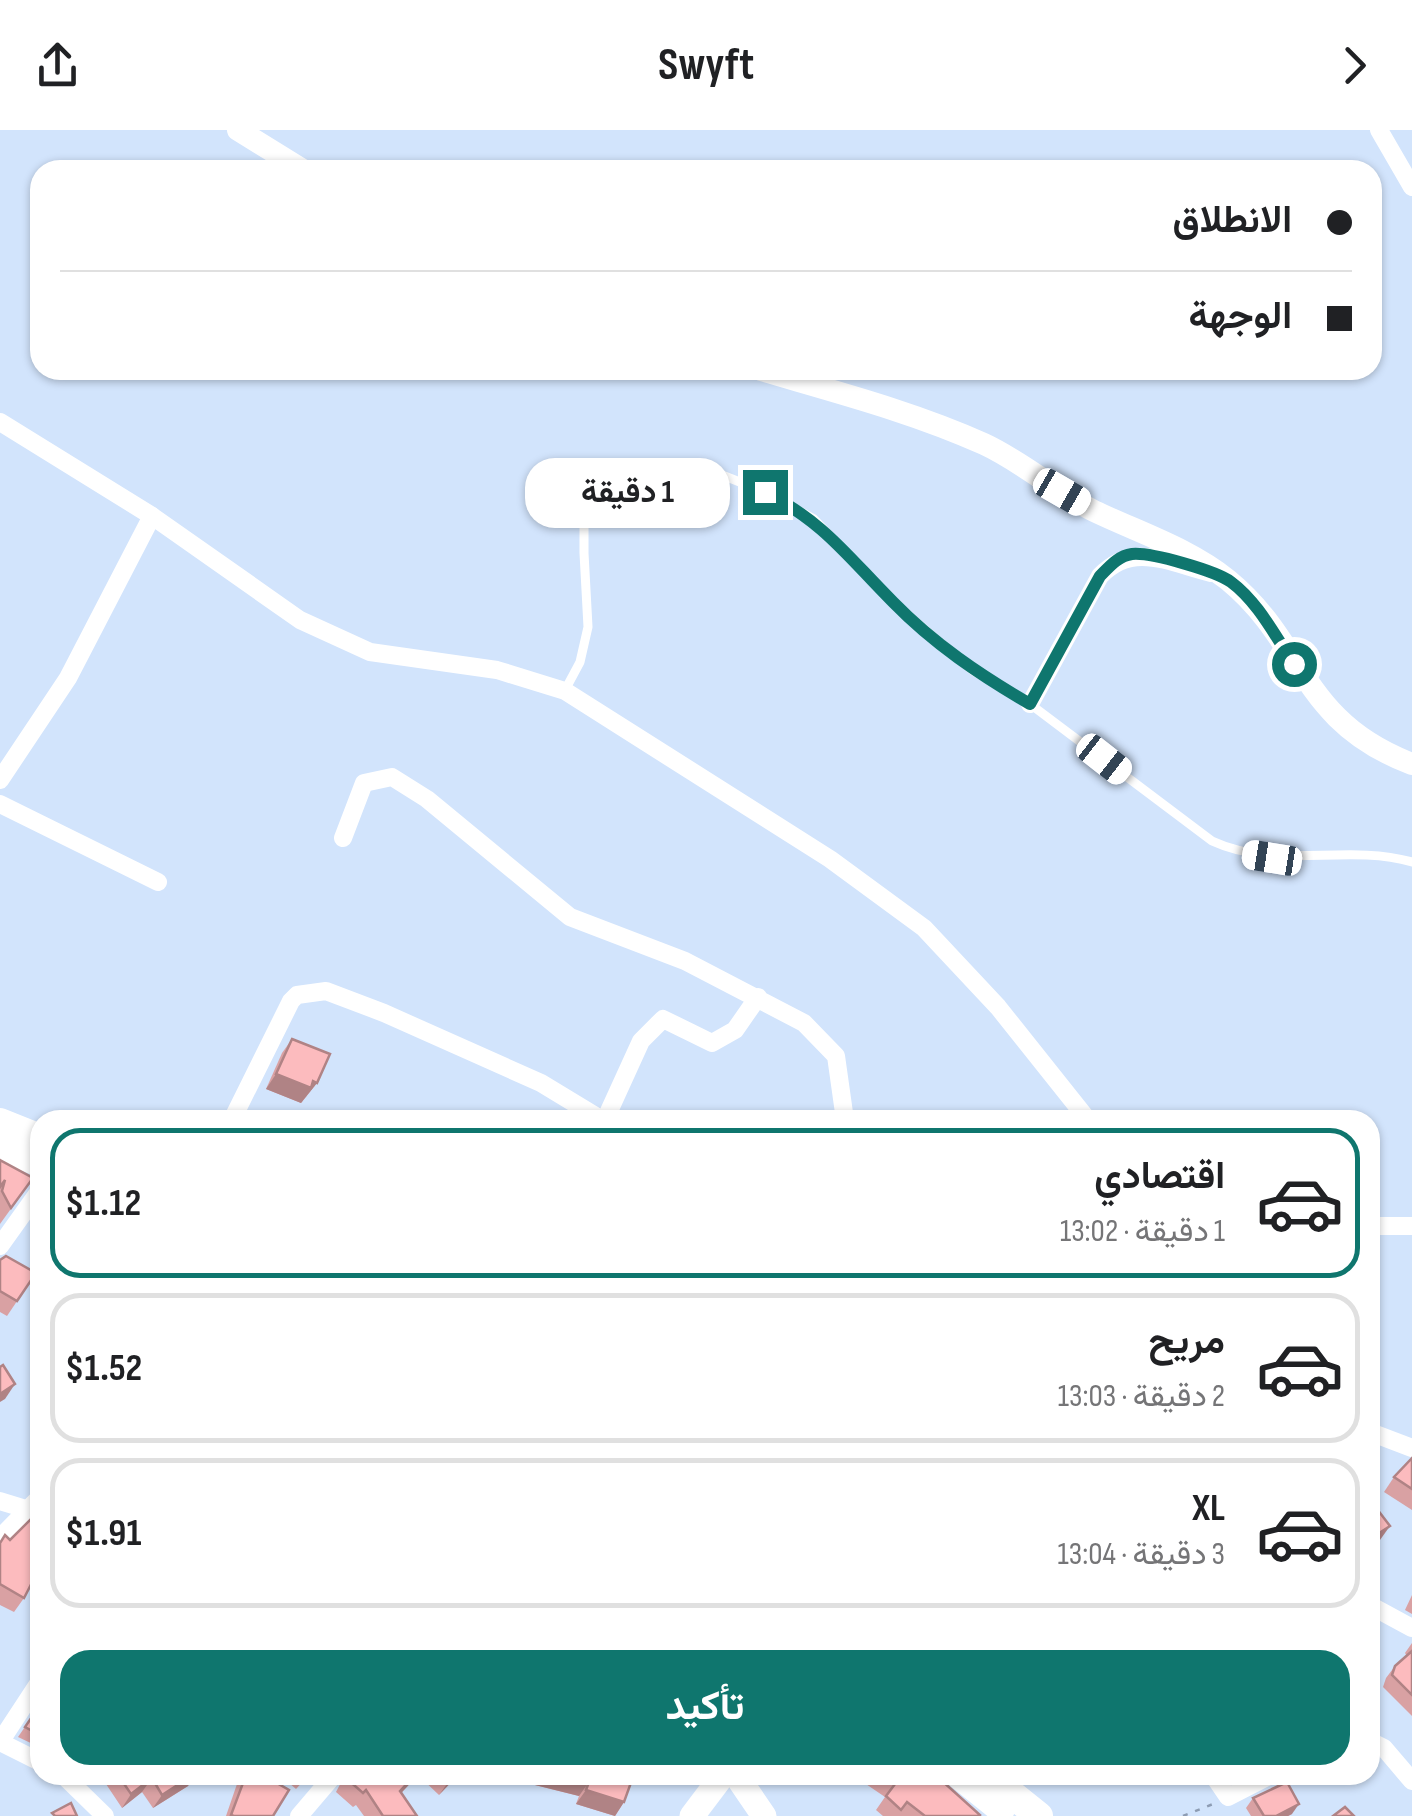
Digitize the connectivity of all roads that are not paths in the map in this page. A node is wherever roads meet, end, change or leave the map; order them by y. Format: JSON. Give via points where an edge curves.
{"nodes":[{"id":1,"x":238,"y":130,"type":"edge"},
{"id":2,"x":1379,"y":130,"type":"edge"},
{"id":3,"x":286,"y":160,"type":"edge"},
{"id":4,"x":1412,"y":187,"type":"edge"},
{"id":5,"x":794,"y":380,"type":"edge"},
{"id":6,"x":0,"y":422,"type":"edge"},
{"id":7,"x":152,"y":516,"type":"junction"},
{"id":8,"x":1230,"y":582,"type":"junction"},
{"id":9,"x":564,"y":691,"type":"junction"},
{"id":10,"x":1030,"y":704,"type":"junction"},
{"id":11,"x":1412,"y":764,"type":"edge"},
{"id":12,"x":0,"y":780,"type":"edge"},
{"id":13,"x":0,"y":804,"type":"edge"},
{"id":14,"x":343,"y":838,"type":"dead end"},
{"id":15,"x":1412,"y":862,"type":"edge"},
{"id":16,"x":158,"y":882,"type":"dead end"},
{"id":17,"x":758,"y":997,"type":"junction"},
{"id":18,"x":237,"y":1110,"type":"edge"},
{"id":19,"x":586,"y":1110,"type":"edge"},
{"id":20,"x":608,"y":1110,"type":"edge"},
{"id":21,"x":844,"y":1110,"type":"edge"},
{"id":22,"x":1080,"y":1110,"type":"edge"},
{"id":23,"x":0,"y":1122,"type":"edge"},
{"id":24,"x":30,"y":1134,"type":"edge"},
{"id":25,"x":0,"y":1147,"type":"edge"},
{"id":26,"x":30,"y":1159,"type":"edge"},
{"id":27,"x":30,"y":1204,"type":"edge"},
{"id":28,"x":1380,"y":1226,"type":"edge"},
{"id":29,"x":1412,"y":1226,"type":"edge"},
{"id":30,"x":0,"y":1246,"type":"edge"},
{"id":31,"x":1380,"y":1436,"type":"edge"},
{"id":32,"x":1412,"y":1448,"type":"edge"},
{"id":33,"x":0,"y":1500,"type":"edge"},
{"id":34,"x":30,"y":1502,"type":"edge"},
{"id":35,"x":30,"y":1505,"type":"edge"},
{"id":36,"x":0,"y":1538,"type":"edge"},
{"id":37,"x":1380,"y":1611,"type":"edge"},
{"id":38,"x":1412,"y":1628,"type":"edge"},
{"id":39,"x":30,"y":1696,"type":"edge"},
{"id":40,"x":0,"y":1742,"type":"edge"},
{"id":41,"x":1380,"y":1746,"type":"edge"},
{"id":42,"x":30,"y":1757,"type":"edge"},
{"id":43,"x":1412,"y":1780,"type":"edge"},
{"id":44,"x":73,"y":1785,"type":"edge"},
{"id":45,"x":325,"y":1785,"type":"edge"},
{"id":46,"x":715,"y":1785,"type":"edge"},
{"id":47,"x":743,"y":1785,"type":"edge"},
{"id":48,"x":971,"y":1785,"type":"edge"},
{"id":49,"x":1001,"y":1785,"type":"edge"},
{"id":50,"x":1220,"y":1785,"type":"edge"},
{"id":51,"x":1251,"y":1785,"type":"edge"},
{"id":52,"x":105,"y":1816,"type":"edge"},
{"id":53,"x":299,"y":1816,"type":"edge"},
{"id":54,"x":692,"y":1816,"type":"edge"},
{"id":55,"x":764,"y":1816,"type":"edge"},
{"id":56,"x":1010,"y":1816,"type":"edge"},
{"id":57,"x":1040,"y":1816,"type":"edge"}],
"edges":[{"from":1,"to":3,"type":"street"},
{"from":2,"to":4,"type":"street"},
{"from":5,"to":8,"type":"street","via":[[984,444]]},
{"from":6,"to":7,"type":"street"},
{"from":7,"to":9,"type":"street","via":[[300,620],[370,652],[497,670]]},
{"from":7,"to":12,"type":"street","via":[[68,678]]},
{"from":8,"to":10,"type":"street","via":[[1143,555],[1114,561]]},
{"from":8,"to":11,"type":"street","via":[[1333,716]]},
{"from":9,"to":10,"type":"lane","via":[[588,627],[584,504],[590,491],[625,469],[678,463],[765,492],[814,518],[922,629],[972,670]]},
{"from":9,"to":22,"type":"street","via":[[830,859],[924,928]]},
{"from":10,"to":15,"type":"lane","via":[[1186,824],[1238,853]]},
{"from":13,"to":16,"type":"street"},
{"from":14,"to":17,"type":"street","via":[[364,783],[392,776],[570,917],[620,932]]},
{"from":17,"to":20,"type":"street","via":[[735,1030],[712,1044],[663,1020],[641,1041]]},
{"from":17,"to":21,"type":"street","via":[[804,1023],[836,1056]]},
{"from":18,"to":19,"type":"street","via":[[292,1001],[326,991],[466,1047]]},
{"from":23,"to":24,"type":"main road"},
{"from":25,"to":26,"type":"main road"},
{"from":27,"to":30,"type":"street"},
{"from":28,"to":29,"type":"street"},
{"from":31,"to":32,"type":"street"},
{"from":33,"to":34,"type":"street"},
{"from":35,"to":36,"type":"street"},
{"from":37,"to":38,"type":"street"},
{"from":39,"to":40,"type":"street"},
{"from":40,"to":42,"type":"street"},
{"from":41,"to":43,"type":"street"},
{"from":44,"to":52,"type":"street"},
{"from":45,"to":53,"type":"street"},
{"from":46,"to":54,"type":"main road"},
{"from":47,"to":55,"type":"main road"},
{"from":48,"to":56,"type":"main road"},
{"from":49,"to":57,"type":"main road"},
{"from":50,"to":51,"type":"street","via":[[1228,1797]]}]}
